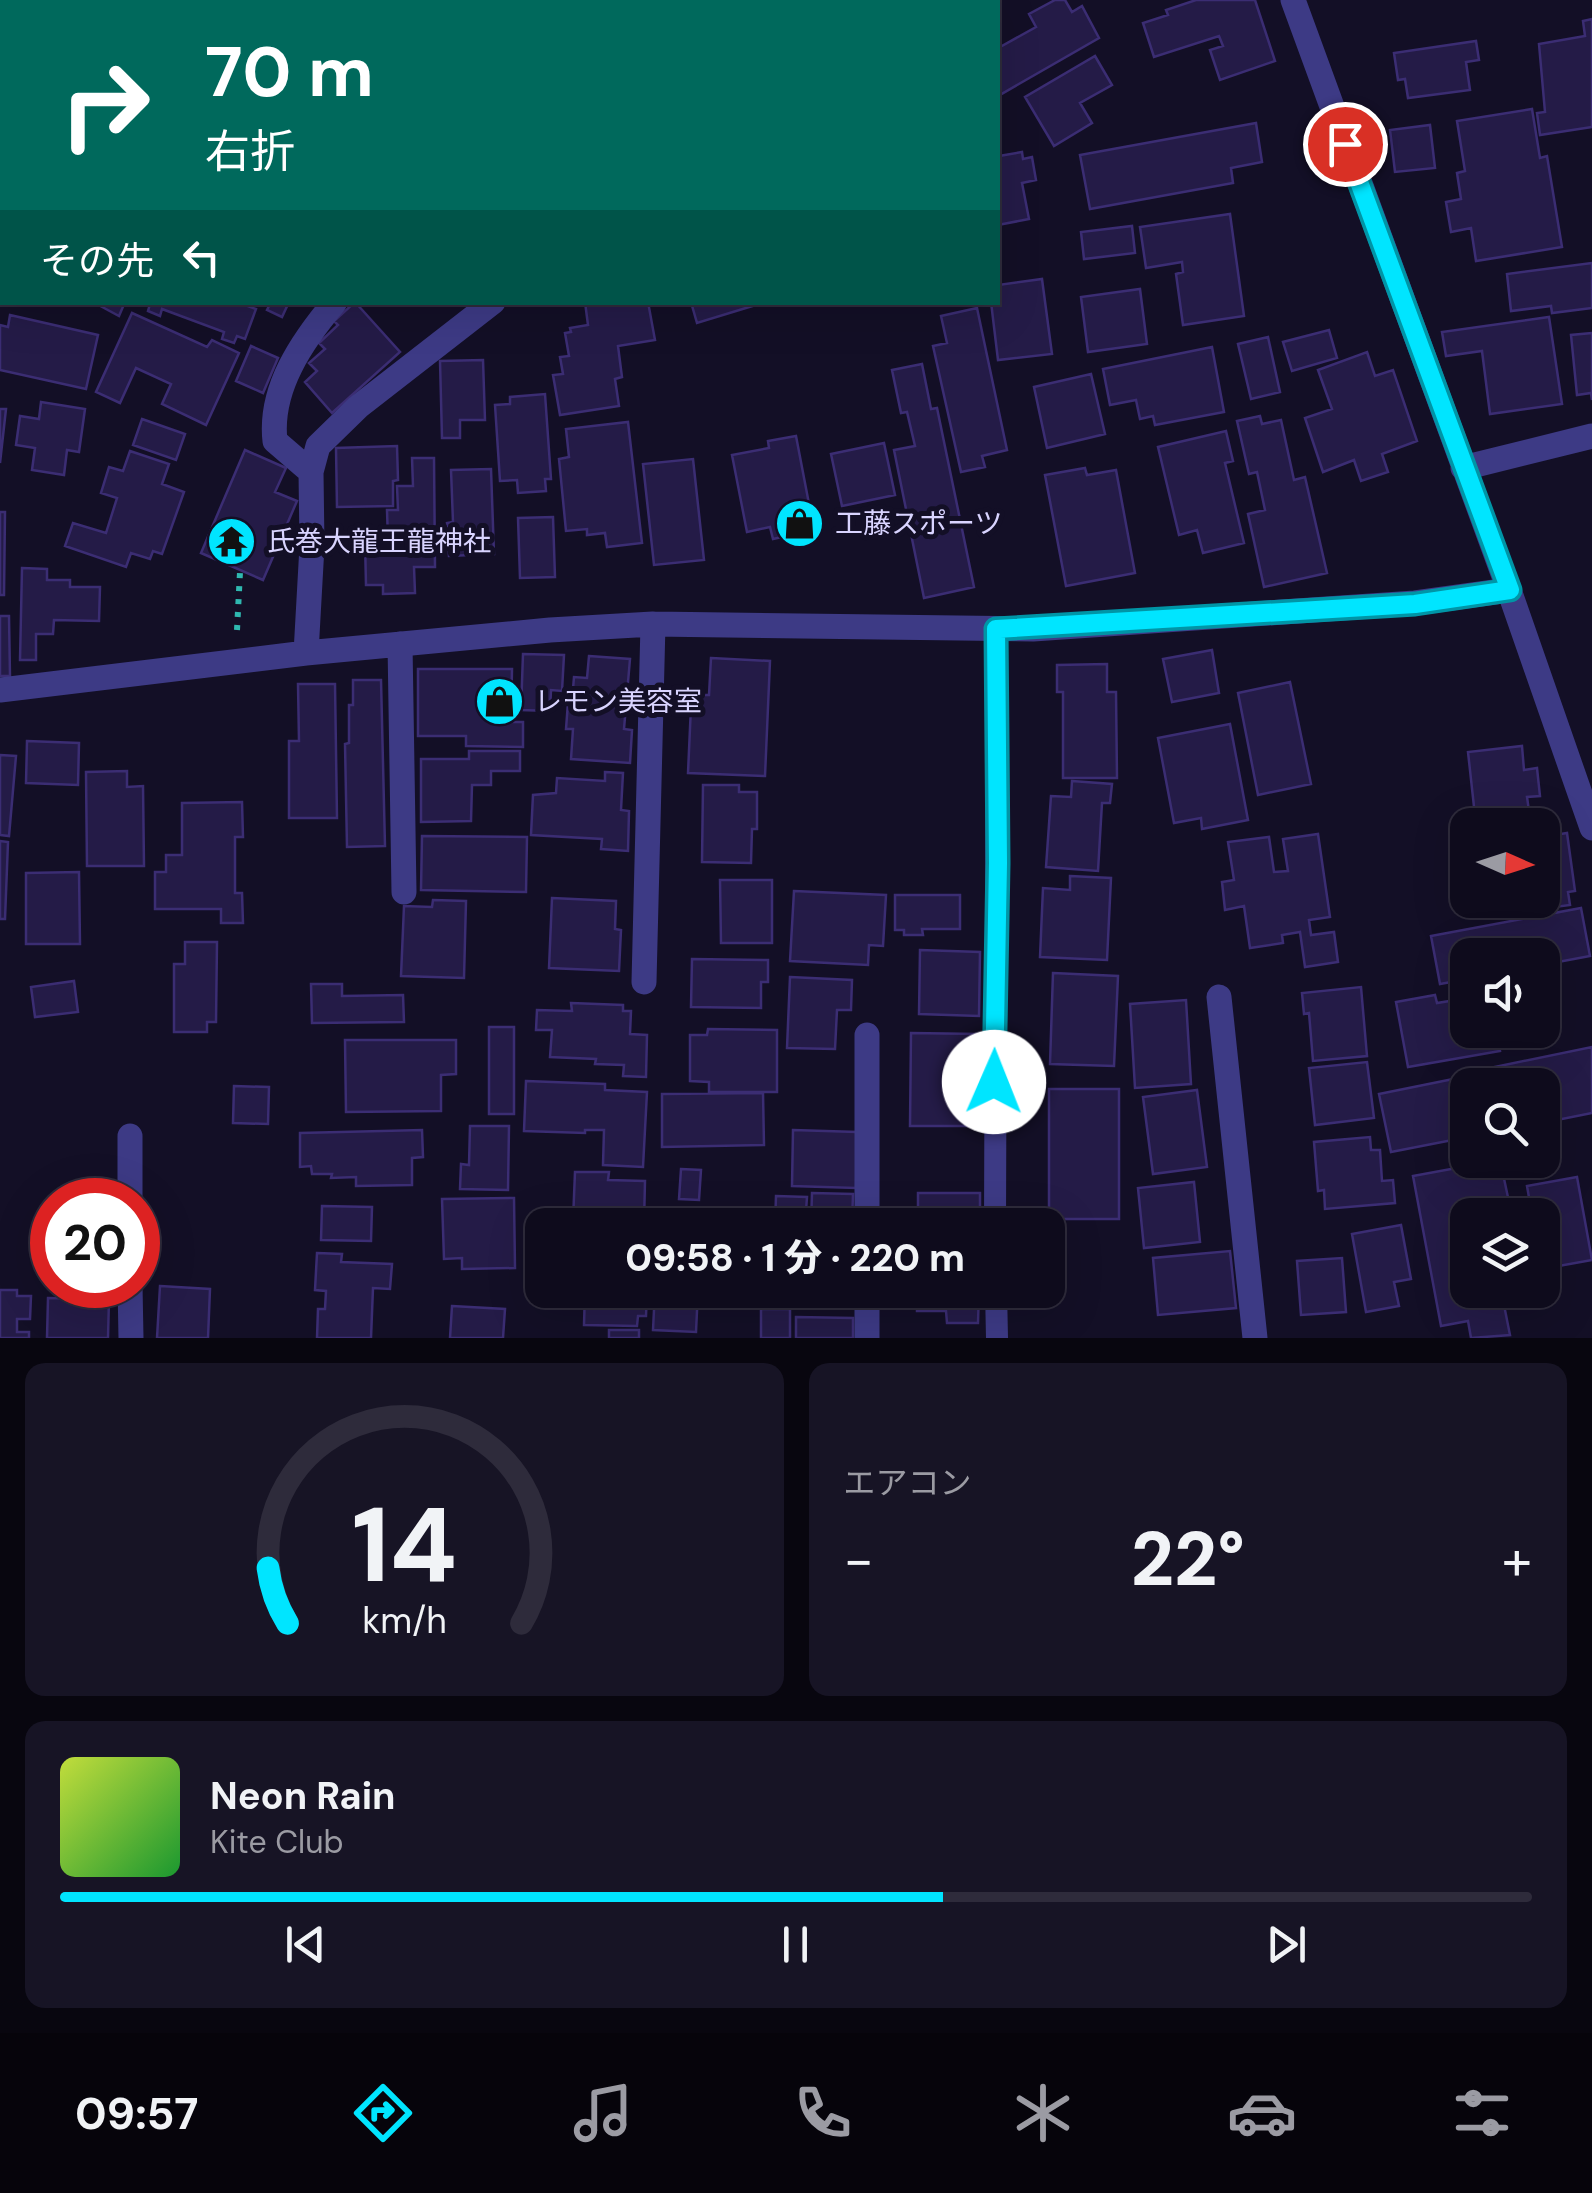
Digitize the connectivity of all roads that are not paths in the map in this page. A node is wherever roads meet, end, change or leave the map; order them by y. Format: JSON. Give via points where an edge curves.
{"nodes":[{"id":1,"x":1293,"y":0,"type":"edge"},
{"id":2,"x":332,"y":305,"type":"edge"},
{"id":3,"x":489,"y":305,"type":"edge"},
{"id":4,"x":1592,"y":436,"type":"edge"},
{"id":5,"x":1463,"y":468,"type":"junction"},
{"id":6,"x":310,"y":472,"type":"junction"},
{"id":7,"x":1510,"y":590,"type":"junction"},
{"id":8,"x":653,"y":624,"type":"junction"},
{"id":9,"x":996,"y":629,"type":"junction"},
{"id":10,"x":400,"y":644,"type":"junction"},
{"id":11,"x":306,"y":653,"type":"junction"},
{"id":12,"x":0,"y":690,"type":"edge"},
{"id":13,"x":1592,"y":828,"type":"edge"},
{"id":14,"x":404,"y":892,"type":"dead end"},
{"id":15,"x":644,"y":982,"type":"dead end"},
{"id":16,"x":1219,"y":997,"type":"dead end"},
{"id":17,"x":867,"y":1035,"type":"dead end"},
{"id":18,"x":130,"y":1136,"type":"dead end"},
{"id":19,"x":130,"y":1178,"type":"edge"},
{"id":20,"x":867,"y":1208,"type":"edge"},
{"id":21,"x":996,"y":1208,"type":"edge"},
{"id":22,"x":130,"y":1308,"type":"edge"},
{"id":23,"x":867,"y":1308,"type":"edge"},
{"id":24,"x":996,"y":1308,"type":"edge"},
{"id":25,"x":130,"y":1338,"type":"edge"},
{"id":26,"x":867,"y":1338,"type":"edge"},
{"id":27,"x":997,"y":1338,"type":"edge"},
{"id":28,"x":1255,"y":1338,"type":"edge"}],
"edges":[{"from":1,"to":5,"type":"street"},
{"from":2,"to":6,"type":"street","via":[[294,356],[272,420],[275,442]]},
{"from":3,"to":6,"type":"street","via":[[358,407],[318,446]]},
{"from":4,"to":5,"type":"street"},
{"from":5,"to":7,"type":"street"},
{"from":6,"to":11,"type":"street"},
{"from":7,"to":9,"type":"street","via":[[1415,604]]},
{"from":7,"to":13,"type":"street"},
{"from":8,"to":9,"type":"street"},
{"from":8,"to":10,"type":"street"},
{"from":8,"to":15,"type":"street"},
{"from":9,"to":21,"type":"lane"},
{"from":10,"to":11,"type":"street"},
{"from":10,"to":14,"type":"street"},
{"from":11,"to":12,"type":"street"},
{"from":16,"to":28,"type":"street"},
{"from":17,"to":20,"type":"street"},
{"from":18,"to":19,"type":"street"},
{"from":22,"to":25,"type":"street"},
{"from":23,"to":26,"type":"street"},
{"from":24,"to":27,"type":"lane"}]}
